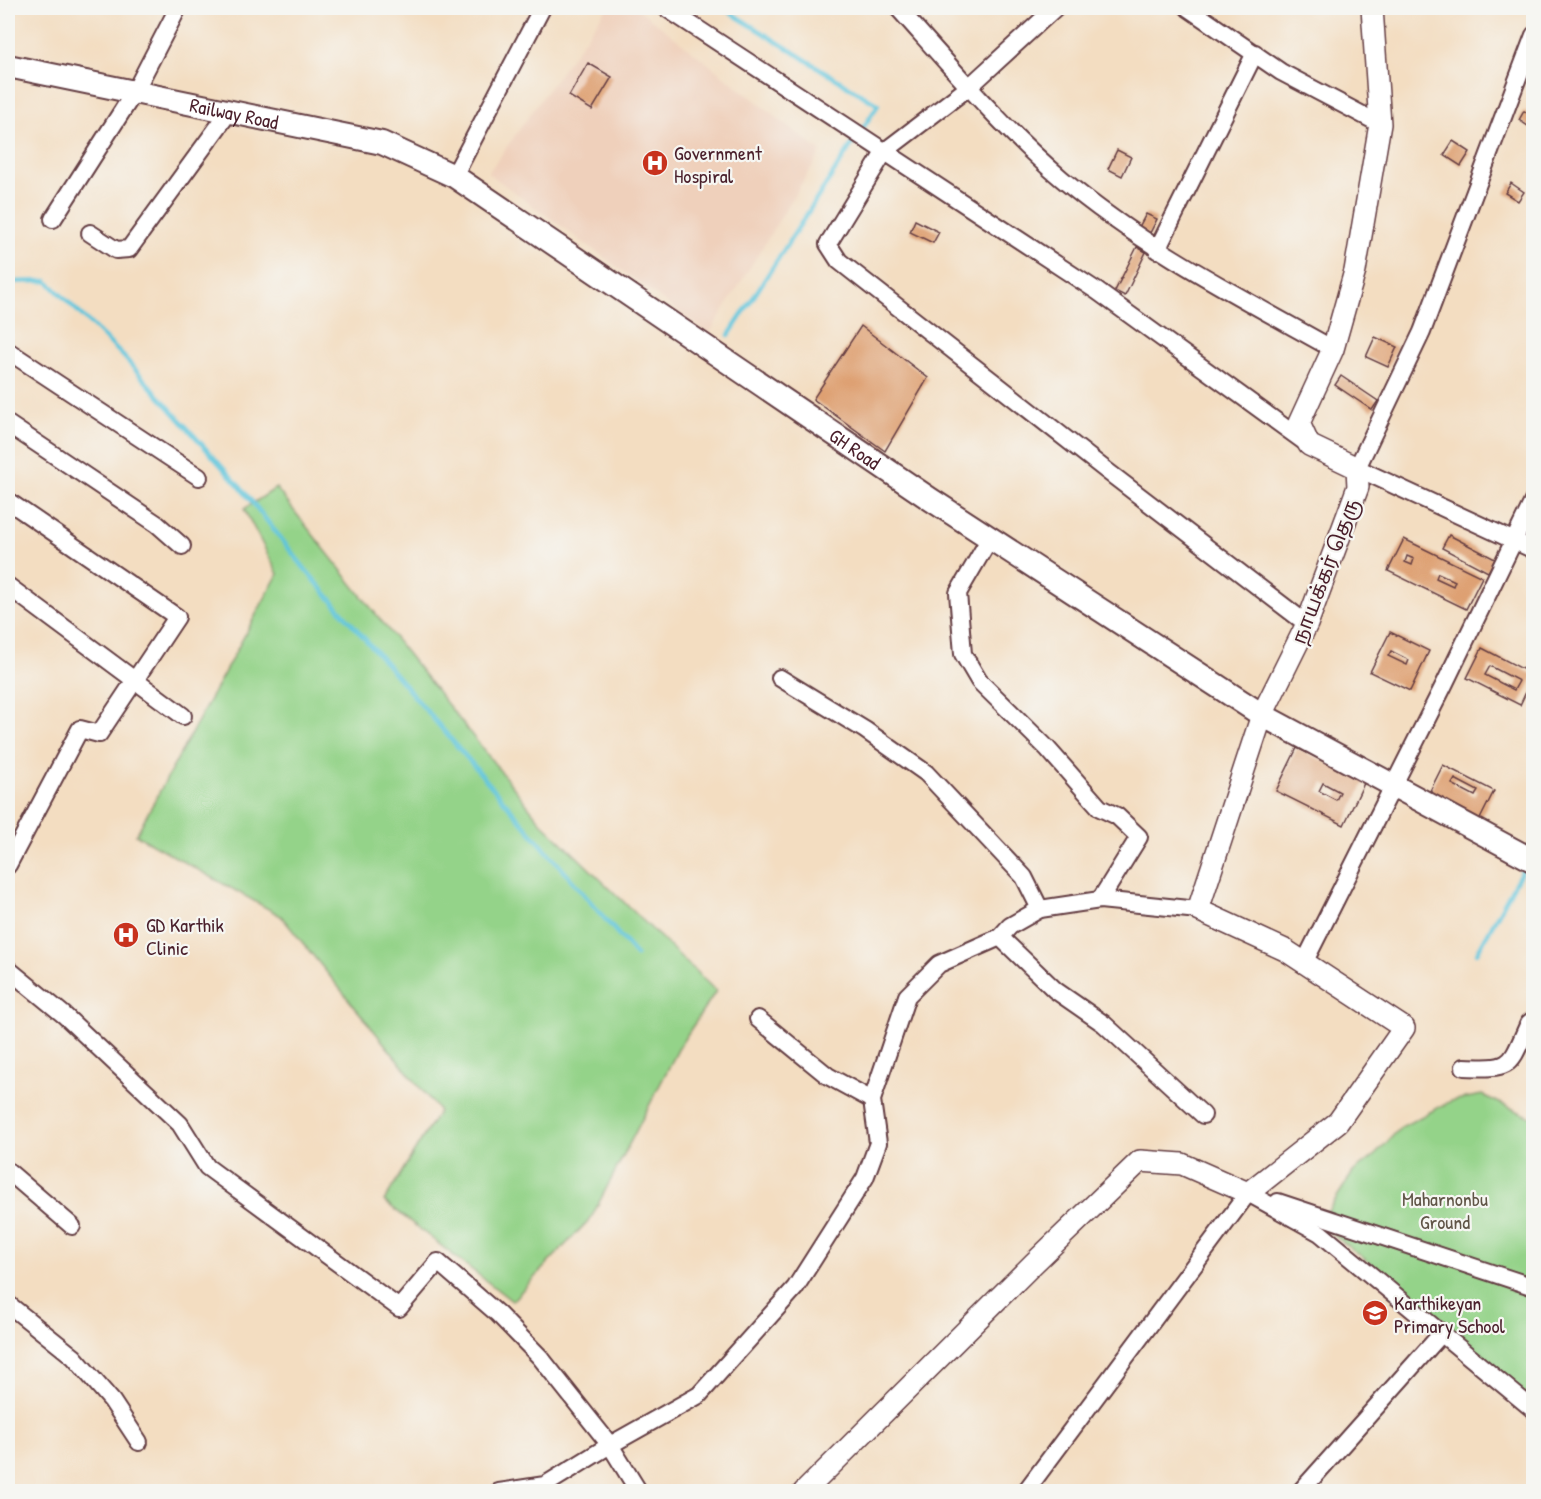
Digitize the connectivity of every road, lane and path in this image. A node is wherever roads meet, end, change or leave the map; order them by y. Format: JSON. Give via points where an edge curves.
{"nodes":[{"id":1,"x":178,"y":8,"type":"edge"},
{"id":2,"x":542,"y":8,"type":"edge"},
{"id":3,"x":666,"y":8,"type":"edge"},
{"id":4,"x":898,"y":8,"type":"edge"},
{"id":5,"x":1055,"y":8,"type":"edge"},
{"id":6,"x":1188,"y":8,"type":"edge"},
{"id":7,"x":1372,"y":8,"type":"edge"},
{"id":8,"x":1533,"y":35,"type":"edge"},
{"id":9,"x":1255,"y":53,"type":"junction"},
{"id":10,"x":8,"y":66,"type":"edge"},
{"id":11,"x":969,"y":87,"type":"junction"},
{"id":12,"x":135,"y":91,"type":"junction"},
{"id":13,"x":230,"y":112,"type":"junction"},
{"id":14,"x":1380,"y":124,"type":"junction"},
{"id":15,"x":885,"y":151,"type":"junction"},
{"id":16,"x":454,"y":176,"type":"junction"},
{"id":17,"x":53,"y":219,"type":"dead end"},
{"id":18,"x":90,"y":233,"type":"dead end"},
{"id":19,"x":1157,"y":250,"type":"junction"},
{"id":20,"x":1333,"y":349,"type":"junction"},
{"id":21,"x":8,"y":351,"type":"edge"},
{"id":22,"x":8,"y":424,"type":"edge"},
{"id":23,"x":1310,"y":445,"type":"junction"},
{"id":24,"x":1357,"y":468,"type":"junction"},
{"id":25,"x":199,"y":477,"type":"dead end"},
{"id":26,"x":1533,"y":499,"type":"edge"},
{"id":27,"x":8,"y":501,"type":"edge"},
{"id":28,"x":990,"y":538,"type":"junction"},
{"id":29,"x":1514,"y":539,"type":"junction"},
{"id":30,"x":182,"y":546,"type":"dead end"},
{"id":31,"x":1533,"y":550,"type":"edge"},
{"id":32,"x":8,"y":586,"type":"edge"},
{"id":33,"x":1307,"y":624,"type":"junction"},
{"id":34,"x":780,"y":678,"type":"dead end"},
{"id":35,"x":136,"y":681,"type":"junction"},
{"id":36,"x":1262,"y":715,"type":"junction"},
{"id":37,"x":183,"y":716,"type":"dead end"},
{"id":38,"x":1392,"y":786,"type":"junction"},
{"id":39,"x":1533,"y":861,"type":"edge"},
{"id":40,"x":8,"y":865,"type":"edge"},
{"id":41,"x":1100,"y":900,"type":"junction"},
{"id":42,"x":1040,"y":909,"type":"junction"},
{"id":43,"x":1198,"y":910,"type":"junction"},
{"id":44,"x":1000,"y":937,"type":"junction"},
{"id":45,"x":1305,"y":963,"type":"junction"},
{"id":46,"x":8,"y":969,"type":"edge"},
{"id":47,"x":758,"y":1019,"type":"dead end"},
{"id":48,"x":1533,"y":1019,"type":"edge"},
{"id":49,"x":1464,"y":1067,"type":"dead end"},
{"id":50,"x":872,"y":1100,"type":"junction"},
{"id":51,"x":1203,"y":1115,"type":"dead end"},
{"id":52,"x":8,"y":1171,"type":"edge"},
{"id":53,"x":1248,"y":1193,"type":"junction"},
{"id":54,"x":72,"y":1226,"type":"dead end"},
{"id":55,"x":1533,"y":1287,"type":"edge"},
{"id":56,"x":8,"y":1304,"type":"edge"},
{"id":57,"x":1443,"y":1332,"type":"junction"},
{"id":58,"x":1533,"y":1410,"type":"edge"},
{"id":59,"x":139,"y":1442,"type":"dead end"},
{"id":60,"x":610,"y":1445,"type":"junction"},
{"id":61,"x":499,"y":1491,"type":"edge"},
{"id":62,"x":639,"y":1491,"type":"edge"},
{"id":63,"x":804,"y":1491,"type":"edge"},
{"id":64,"x":1025,"y":1491,"type":"edge"},
{"id":65,"x":1300,"y":1491,"type":"edge"}],
"edges":[{"from":1,"to":12,"type":"street"},
{"from":2,"to":16,"type":"street"},
{"from":3,"to":15,"type":"street"},
{"from":4,"to":11,"type":"street"},
{"from":5,"to":11,"type":"street"},
{"from":6,"to":9,"type":"street"},
{"from":7,"to":14,"type":"street"},
{"from":8,"to":24,"type":"street","via":[[1422,332]]},
{"from":9,"to":14,"type":"street","via":[[1281,72]]},
{"from":9,"to":19,"type":"street"},
{"from":10,"to":12,"type":"main road","name":"Railway Road"},
{"from":11,"to":15,"type":"street"},
{"from":11,"to":19,"type":"street","via":[[1062,179]]},
{"from":12,"to":13,"type":"main road","name":"Railway Road"},
{"from":12,"to":17,"type":"street"},
{"from":13,"to":16,"type":"main road","name":"Railway Road","via":[[382,143]]},
{"from":13,"to":18,"type":"street","via":[[129,249],[116,250]]},
{"from":14,"to":20,"type":"street","via":[[1355,271]]},
{"from":15,"to":23,"type":"street","via":[[1096,291]]},
{"from":15,"to":33,"type":"street","via":[[828,244],[839,261]]},
{"from":16,"to":28,"type":"main road","name":"GH Road"},
{"from":19,"to":20,"type":"street"},
{"from":20,"to":23,"type":"street","via":[[1299,423]]},
{"from":21,"to":25,"type":"street"},
{"from":22,"to":30,"type":"street","via":[[157,524]]},
{"from":23,"to":24,"type":"street"},
{"from":24,"to":29,"type":"street"},
{"from":24,"to":33,"type":"street","name":"நாயக்கர் தெரு","via":[[1358,487]]},
{"from":26,"to":29,"type":"street"},
{"from":27,"to":35,"type":"street","via":[[177,616]]},
{"from":28,"to":36,"type":"main road","name":"GH Road"},
{"from":28,"to":41,"type":"street","via":[[958,593],[963,654],[979,681],[1047,748],[1100,808],[1117,816],[1139,837]]},
{"from":29,"to":31,"type":"street"},
{"from":29,"to":38,"type":"street"},
{"from":32,"to":35,"type":"street"},
{"from":33,"to":36,"type":"street","name":"நாயக்கர் தெரு"},
{"from":34,"to":42,"type":"street","via":[[926,773],[1024,876]]},
{"from":35,"to":37,"type":"street"},
{"from":35,"to":40,"type":"street","via":[[99,734],[80,729]]},
{"from":36,"to":38,"type":"main road","name":"GH Road"},
{"from":36,"to":43,"type":"street","name":"நாயக்கர் தெரு"},
{"from":38,"to":39,"type":"main road","name":"GH Road"},
{"from":38,"to":45,"type":"street"},
{"from":41,"to":42,"type":"street"},
{"from":41,"to":43,"type":"street"},
{"from":42,"to":44,"type":"street","via":[[1010,926]]},
{"from":43,"to":45,"type":"street"},
{"from":44,"to":50,"type":"street","via":[[939,964],[907,996]]},
{"from":44,"to":51,"type":"street","via":[[1055,990],[1104,1024]]},
{"from":45,"to":53,"type":"street","via":[[1404,1028],[1338,1122]]},
{"from":46,"to":60,"type":"street","via":[[64,1015],[180,1124],[207,1167],[399,1308],[438,1262],[540,1357]]},
{"from":47,"to":50,"type":"street","via":[[828,1076]]},
{"from":48,"to":49,"type":"street","via":[[1509,1064],[1500,1068]]},
{"from":50,"to":60,"type":"street","via":[[878,1143],[865,1178],[795,1288],[699,1395]]},
{"from":52,"to":54,"type":"street"},
{"from":53,"to":55,"type":"street"},
{"from":53,"to":57,"type":"street","via":[[1320,1233]]},
{"from":53,"to":63,"type":"street","via":[[1182,1164],[1140,1161]]},
{"from":53,"to":64,"type":"street"},
{"from":56,"to":59,"type":"street","via":[[74,1357],[112,1401]]},
{"from":57,"to":58,"type":"street"},
{"from":57,"to":65,"type":"street"},
{"from":60,"to":61,"type":"street","via":[[545,1485]]},
{"from":60,"to":62,"type":"street"}]}
